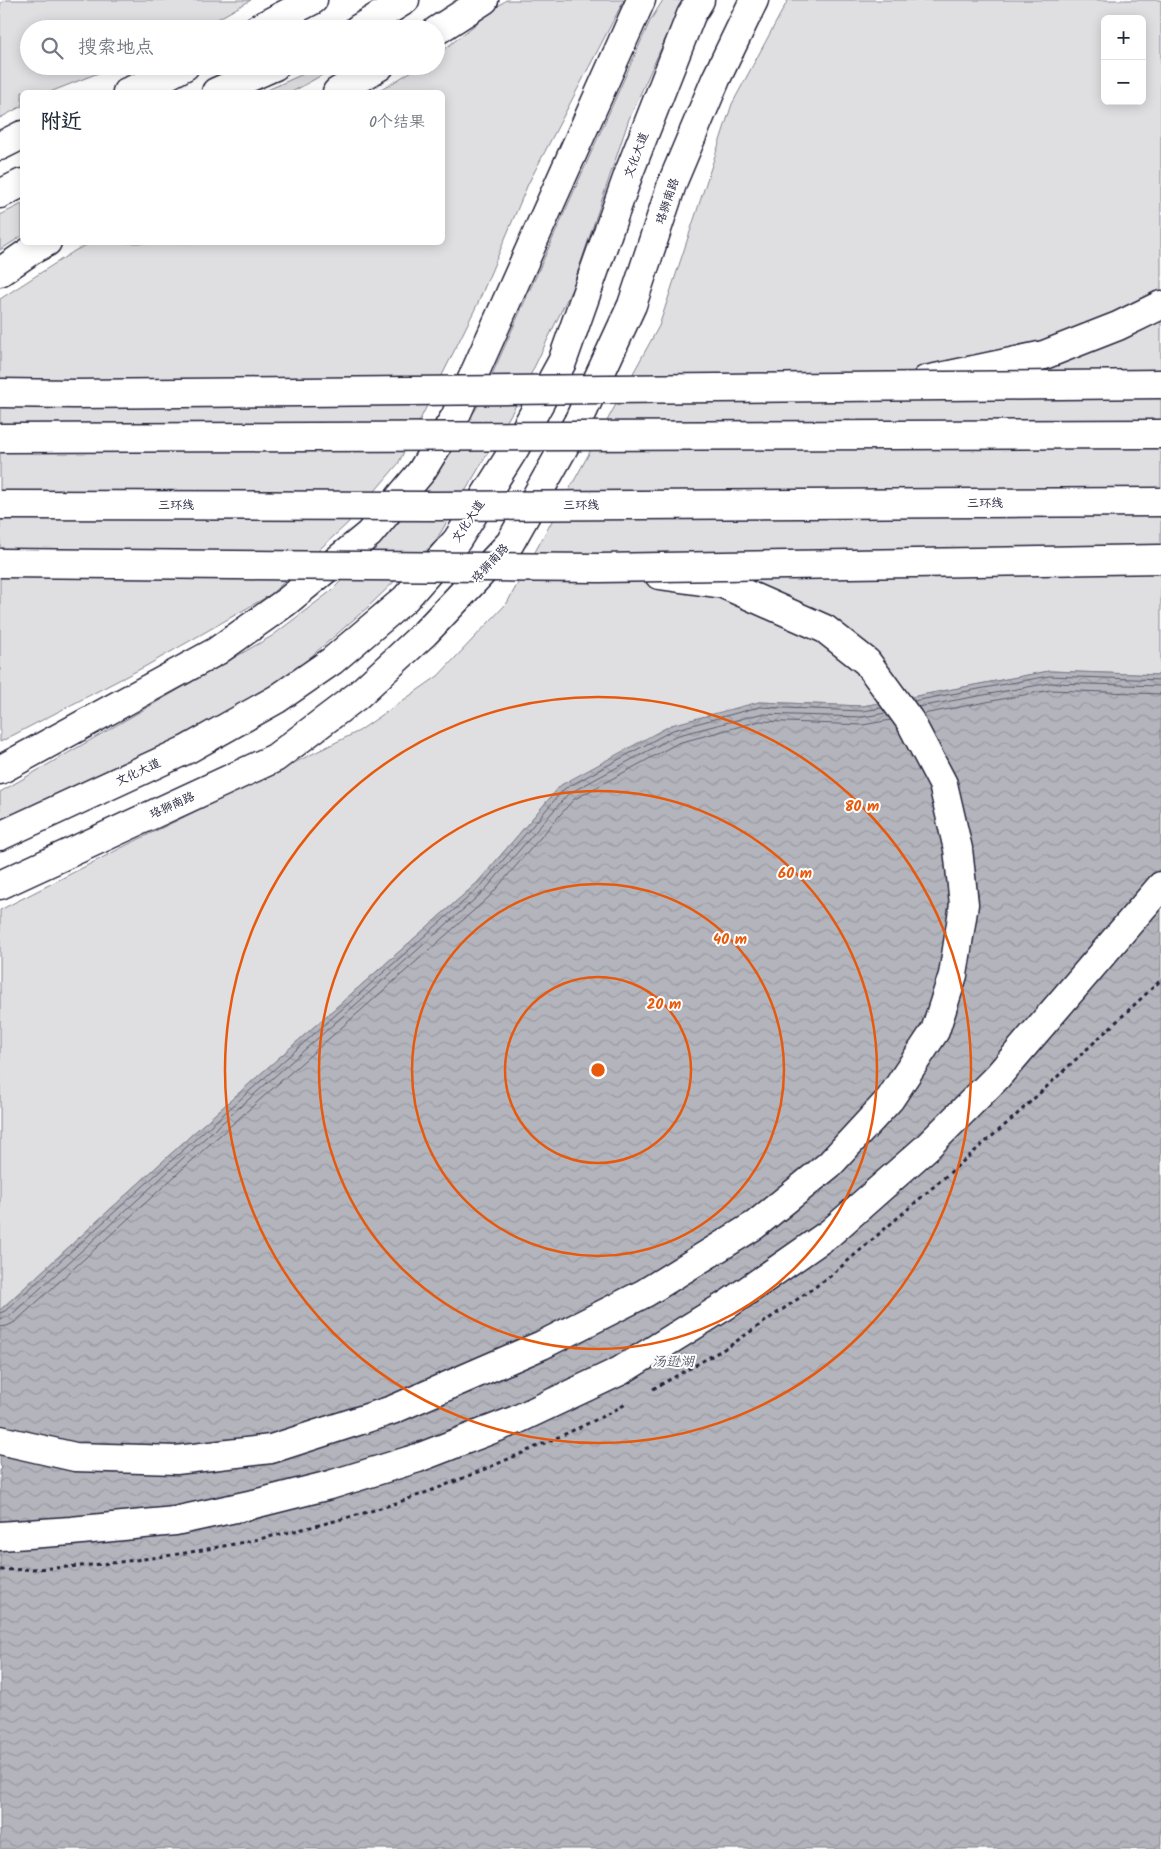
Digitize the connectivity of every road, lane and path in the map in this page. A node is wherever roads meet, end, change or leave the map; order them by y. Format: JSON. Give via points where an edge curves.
{"nodes":[{"id":1,"x":295,"y":0,"type":"edge"},
{"id":2,"x":313,"y":0,"type":"edge"},
{"id":3,"x":405,"y":0,"type":"edge"},
{"id":4,"x":484,"y":0,"type":"edge"},
{"id":5,"x":641,"y":0,"type":"edge"},
{"id":6,"x":700,"y":0,"type":"edge"},
{"id":7,"x":754,"y":0,"type":"edge"},
{"id":8,"x":270,"y":20,"type":"edge"},
{"id":9,"x":273,"y":20,"type":"edge"},
{"id":10,"x":373,"y":20,"type":"edge"},
{"id":11,"x":445,"y":25,"type":"edge"},
{"id":12,"x":168,"y":75,"type":"edge"},
{"id":13,"x":255,"y":75,"type":"edge"},
{"id":14,"x":365,"y":75,"type":"edge"},
{"id":15,"x":131,"y":90,"type":"edge"},
{"id":16,"x":221,"y":90,"type":"edge"},
{"id":17,"x":340,"y":90,"type":"edge"},
{"id":18,"x":20,"y":137,"type":"edge"},
{"id":19,"x":0,"y":146,"type":"edge"},
{"id":20,"x":20,"y":184,"type":"edge"},
{"id":21,"x":0,"y":194,"type":"edge"},
{"id":22,"x":41,"y":245,"type":"edge"},
{"id":23,"x":0,"y":272,"type":"edge"},
{"id":24,"x":1161,"y":305,"type":"edge"},
{"id":25,"x":1161,"y":384,"type":"edge"},
{"id":26,"x":894,"y":386,"type":"junction"},
{"id":27,"x":0,"y":393,"type":"edge"},
{"id":28,"x":1161,"y":434,"type":"edge"},
{"id":29,"x":0,"y":438,"type":"edge"},
{"id":30,"x":1161,"y":502,"type":"edge"},
{"id":31,"x":0,"y":505,"type":"edge"},
{"id":32,"x":1161,"y":559,"type":"edge"},
{"id":33,"x":0,"y":563,"type":"edge"},
{"id":34,"x":600,"y":568,"type":"junction"},
{"id":35,"x":0,"y":770,"type":"edge"},
{"id":36,"x":0,"y":836,"type":"edge"},
{"id":37,"x":0,"y":885,"type":"edge"},
{"id":38,"x":1161,"y":886,"type":"edge"},
{"id":39,"x":0,"y":1440,"type":"edge"},
{"id":40,"x":0,"y":1536,"type":"edge"}],
"edges":[{"from":1,"to":8,"type":"main road"},
{"from":2,"to":9,"type":"main road"},
{"from":3,"to":10,"type":"main road"},
{"from":4,"to":11,"type":"main road"},
{"from":5,"to":35,"type":"main road","via":[[455,417],[421,472],[369,534],[278,608],[217,651]]},
{"from":6,"to":36,"type":"main road","name":"文化大道","via":[[691,15],[630,170],[562,362],[515,448],[457,540],[405,599],[332,661],[277,699],[188,749]]},
{"from":7,"to":37,"type":"main road","name":"珞狮南路","via":[[673,181],[632,305],[578,422],[510,543],[425,633],[357,696],[275,758]]},
{"from":12,"to":15,"type":"main road"},
{"from":13,"to":16,"type":"main road"},
{"from":14,"to":17,"type":"main road"},
{"from":18,"to":19,"type":"main road"},
{"from":20,"to":21,"type":"main road"},
{"from":22,"to":23,"type":"main road"},
{"from":24,"to":26,"type":"main road","bridge":true,"via":[[1044,355]]},
{"from":25,"to":26,"type":"main road","bridge":true},
{"from":26,"to":27,"type":"main road","bridge":true},
{"from":28,"to":29,"type":"main road","bridge":true},
{"from":30,"to":31,"type":"main road","name":"三环线","bridge":true},
{"from":32,"to":34,"type":"main road","bridge":true},
{"from":33,"to":34,"type":"main road","bridge":true},
{"from":34,"to":39,"type":"main road","bridge":true,"via":[[723,584],[825,629],[867,662],[910,721],[943,784],[958,849],[964,904],[953,975],[934,1031],[890,1099],[830,1164],[755,1225],[645,1293],[542,1344],[392,1410],[271,1449],[176,1460],[75,1457]]},
{"from":38,"to":40,"type":"main road","via":[[997,1077],[918,1155],[830,1232],[728,1304],[620,1371],[516,1420],[418,1458],[330,1485],[175,1521]]}]}
